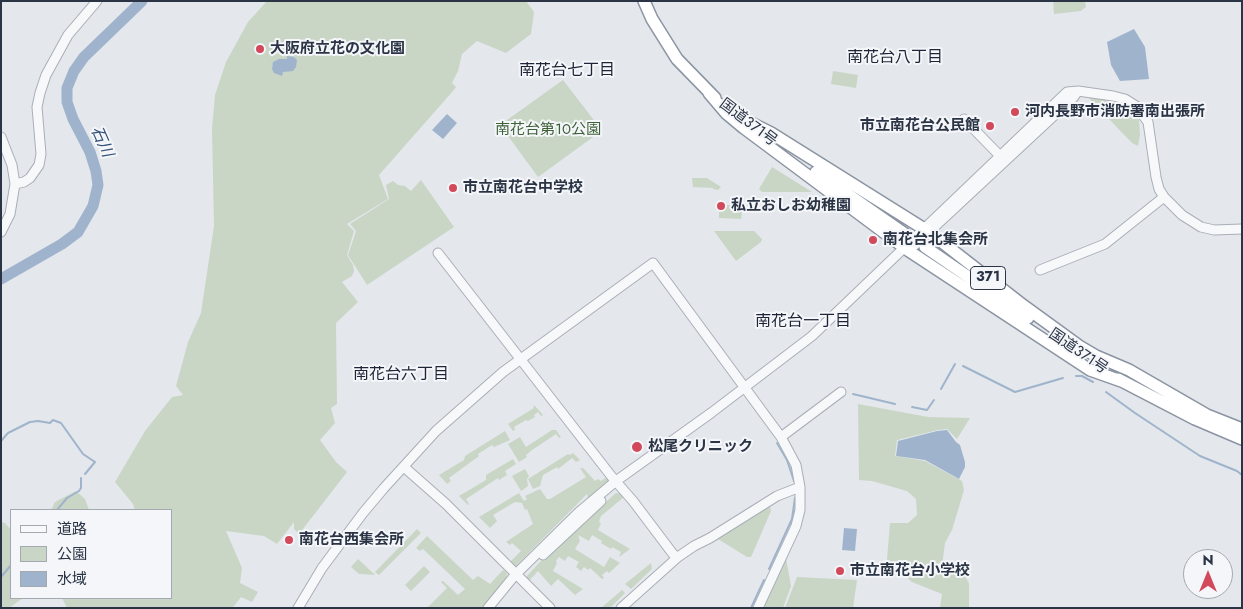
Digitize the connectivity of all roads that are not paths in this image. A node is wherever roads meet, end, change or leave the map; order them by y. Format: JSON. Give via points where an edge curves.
{"nodes":[{"id":1,"x":97,"y":1,"type":"edge"},
{"id":2,"x":644,"y":1,"type":"edge"},
{"id":3,"x":709,"y":94,"type":"junction"},
{"id":4,"x":739,"y":117,"type":"junction"},
{"id":5,"x":964,"y":120,"type":"dead end"},
{"id":6,"x":1,"y":137,"type":"edge"},
{"id":7,"x":1003,"y":159,"type":"junction"},
{"id":8,"x":15,"y":184,"type":"junction"},
{"id":9,"x":1164,"y":197,"type":"junction"},
{"id":10,"x":1242,"y":229,"type":"edge"},
{"id":11,"x":926,"y":230,"type":"junction"},
{"id":12,"x":1,"y":232,"type":"edge"},
{"id":13,"x":905,"y":234,"type":"dead end"},
{"id":14,"x":924,"y":247,"type":"dead end"},
{"id":15,"x":438,"y":253,"type":"dead end"},
{"id":16,"x":901,"y":253,"type":"junction"},
{"id":17,"x":1040,"y":270,"type":"dead end"},
{"id":18,"x":521,"y":359,"type":"junction"},
{"id":19,"x":1092,"y":362,"type":"junction"},
{"id":20,"x":1100,"y":374,"type":"junction"},
{"id":21,"x":1124,"y":382,"type":"junction"},
{"id":22,"x":746,"y":390,"type":"junction"},
{"id":23,"x":841,"y":392,"type":"dead end"},
{"id":24,"x":1145,"y":394,"type":"junction"},
{"id":25,"x":1192,"y":408,"type":"junction"},
{"id":26,"x":1169,"y":412,"type":"junction"},
{"id":27,"x":1214,"y":418,"type":"junction"},
{"id":28,"x":1242,"y":429,"type":"edge"},
{"id":29,"x":781,"y":436,"type":"junction"},
{"id":30,"x":1242,"y":437,"type":"edge"},
{"id":31,"x":1242,"y":446,"type":"edge"},
{"id":32,"x":404,"y":466,"type":"junction"},
{"id":33,"x":618,"y":483,"type":"junction"},
{"id":34,"x":800,"y":487,"type":"junction"},
{"id":35,"x":678,"y":557,"type":"junction"},
{"id":36,"x":517,"y":576,"type":"junction"},
{"id":37,"x":298,"y":608,"type":"edge"},
{"id":38,"x":488,"y":608,"type":"edge"},
{"id":39,"x":495,"y":608,"type":"edge"},
{"id":40,"x":550,"y":608,"type":"edge"},
{"id":41,"x":621,"y":608,"type":"edge"},
{"id":42,"x":758,"y":608,"type":"edge"}],
"edges":[{"from":1,"to":8,"type":"street","via":[[68,34],[46,75],[37,107],[42,154],[39,165],[30,178]]},
{"from":2,"to":3,"type":"highway","name":"国道371号","number":"371","via":[[677,59]]},
{"from":3,"to":4,"type":"highway","name":"国道371号","number":"371"},
{"from":3,"to":16,"type":"highway","number":"371","via":[[744,128]]},
{"from":4,"to":11,"type":"highway","number":"371","via":[[771,133]]},
{"from":4,"to":13,"type":"highway","name":"国道371号","number":"371"},
{"from":5,"to":7,"type":"street"},
{"from":6,"to":8,"type":"street","via":[[12,165]]},
{"from":7,"to":9,"type":"street","via":[[1067,92],[1078,90],[1125,99],[1136,106],[1148,122],[1156,178]]},
{"from":7,"to":11,"type":"street"},
{"from":8,"to":12,"type":"street","via":[[10,214]]},
{"from":9,"to":10,"type":"street","via":[[1182,215],[1202,227]]},
{"from":9,"to":17,"type":"street","via":[[1105,244]]},
{"from":11,"to":16,"type":"street"},
{"from":11,"to":25,"type":"highway","number":"371","via":[[1079,346],[1128,370]]},
{"from":14,"to":19,"type":"highway","name":"国道371号","number":"371"},
{"from":15,"to":18,"type":"street"},
{"from":16,"to":20,"type":"highway","number":"371"},
{"from":16,"to":22,"type":"street","via":[[812,336]]},
{"from":16,"to":22,"type":"street","via":[[808,347]]},
{"from":18,"to":22,"type":"street","via":[[654,263]]},
{"from":18,"to":32,"type":"street","via":[[455,413]]},
{"from":18,"to":33,"type":"street"},
{"from":19,"to":21,"type":"highway","name":"国道371号","number":"371"},
{"from":19,"to":25,"type":"highway","number":"371","via":[[1114,369]]},
{"from":20,"to":21,"type":"highway","number":"371"},
{"from":20,"to":26,"type":"highway","number":"371"},
{"from":21,"to":24,"type":"highway","name":"国道371号","number":"371"},
{"from":22,"to":29,"type":"street"},
{"from":22,"to":33,"type":"street"},
{"from":23,"to":29,"type":"street"},
{"from":24,"to":26,"type":"highway","number":"371"},
{"from":24,"to":30,"type":"highway","name":"国道371号","number":"371","via":[[1195,419]]},
{"from":25,"to":27,"type":"highway","number":"371"},
{"from":26,"to":31,"type":"highway","number":"371"},
{"from":27,"to":28,"type":"highway","number":"371"},
{"from":27,"to":30,"type":"highway"},
{"from":29,"to":34,"type":"street","via":[[796,465]]},
{"from":32,"to":36,"type":"street"},
{"from":32,"to":37,"type":"street","via":[[345,536]]},
{"from":33,"to":35,"type":"street"},
{"from":33,"to":36,"type":"street","via":[[555,534]]},
{"from":34,"to":35,"type":"street","via":[[777,496]]},
{"from":34,"to":42,"type":"street","via":[[796,526]]},
{"from":35,"to":41,"type":"street"},
{"from":36,"to":38,"type":"street"},
{"from":36,"to":39,"type":"street"},
{"from":36,"to":40,"type":"street"}]}
